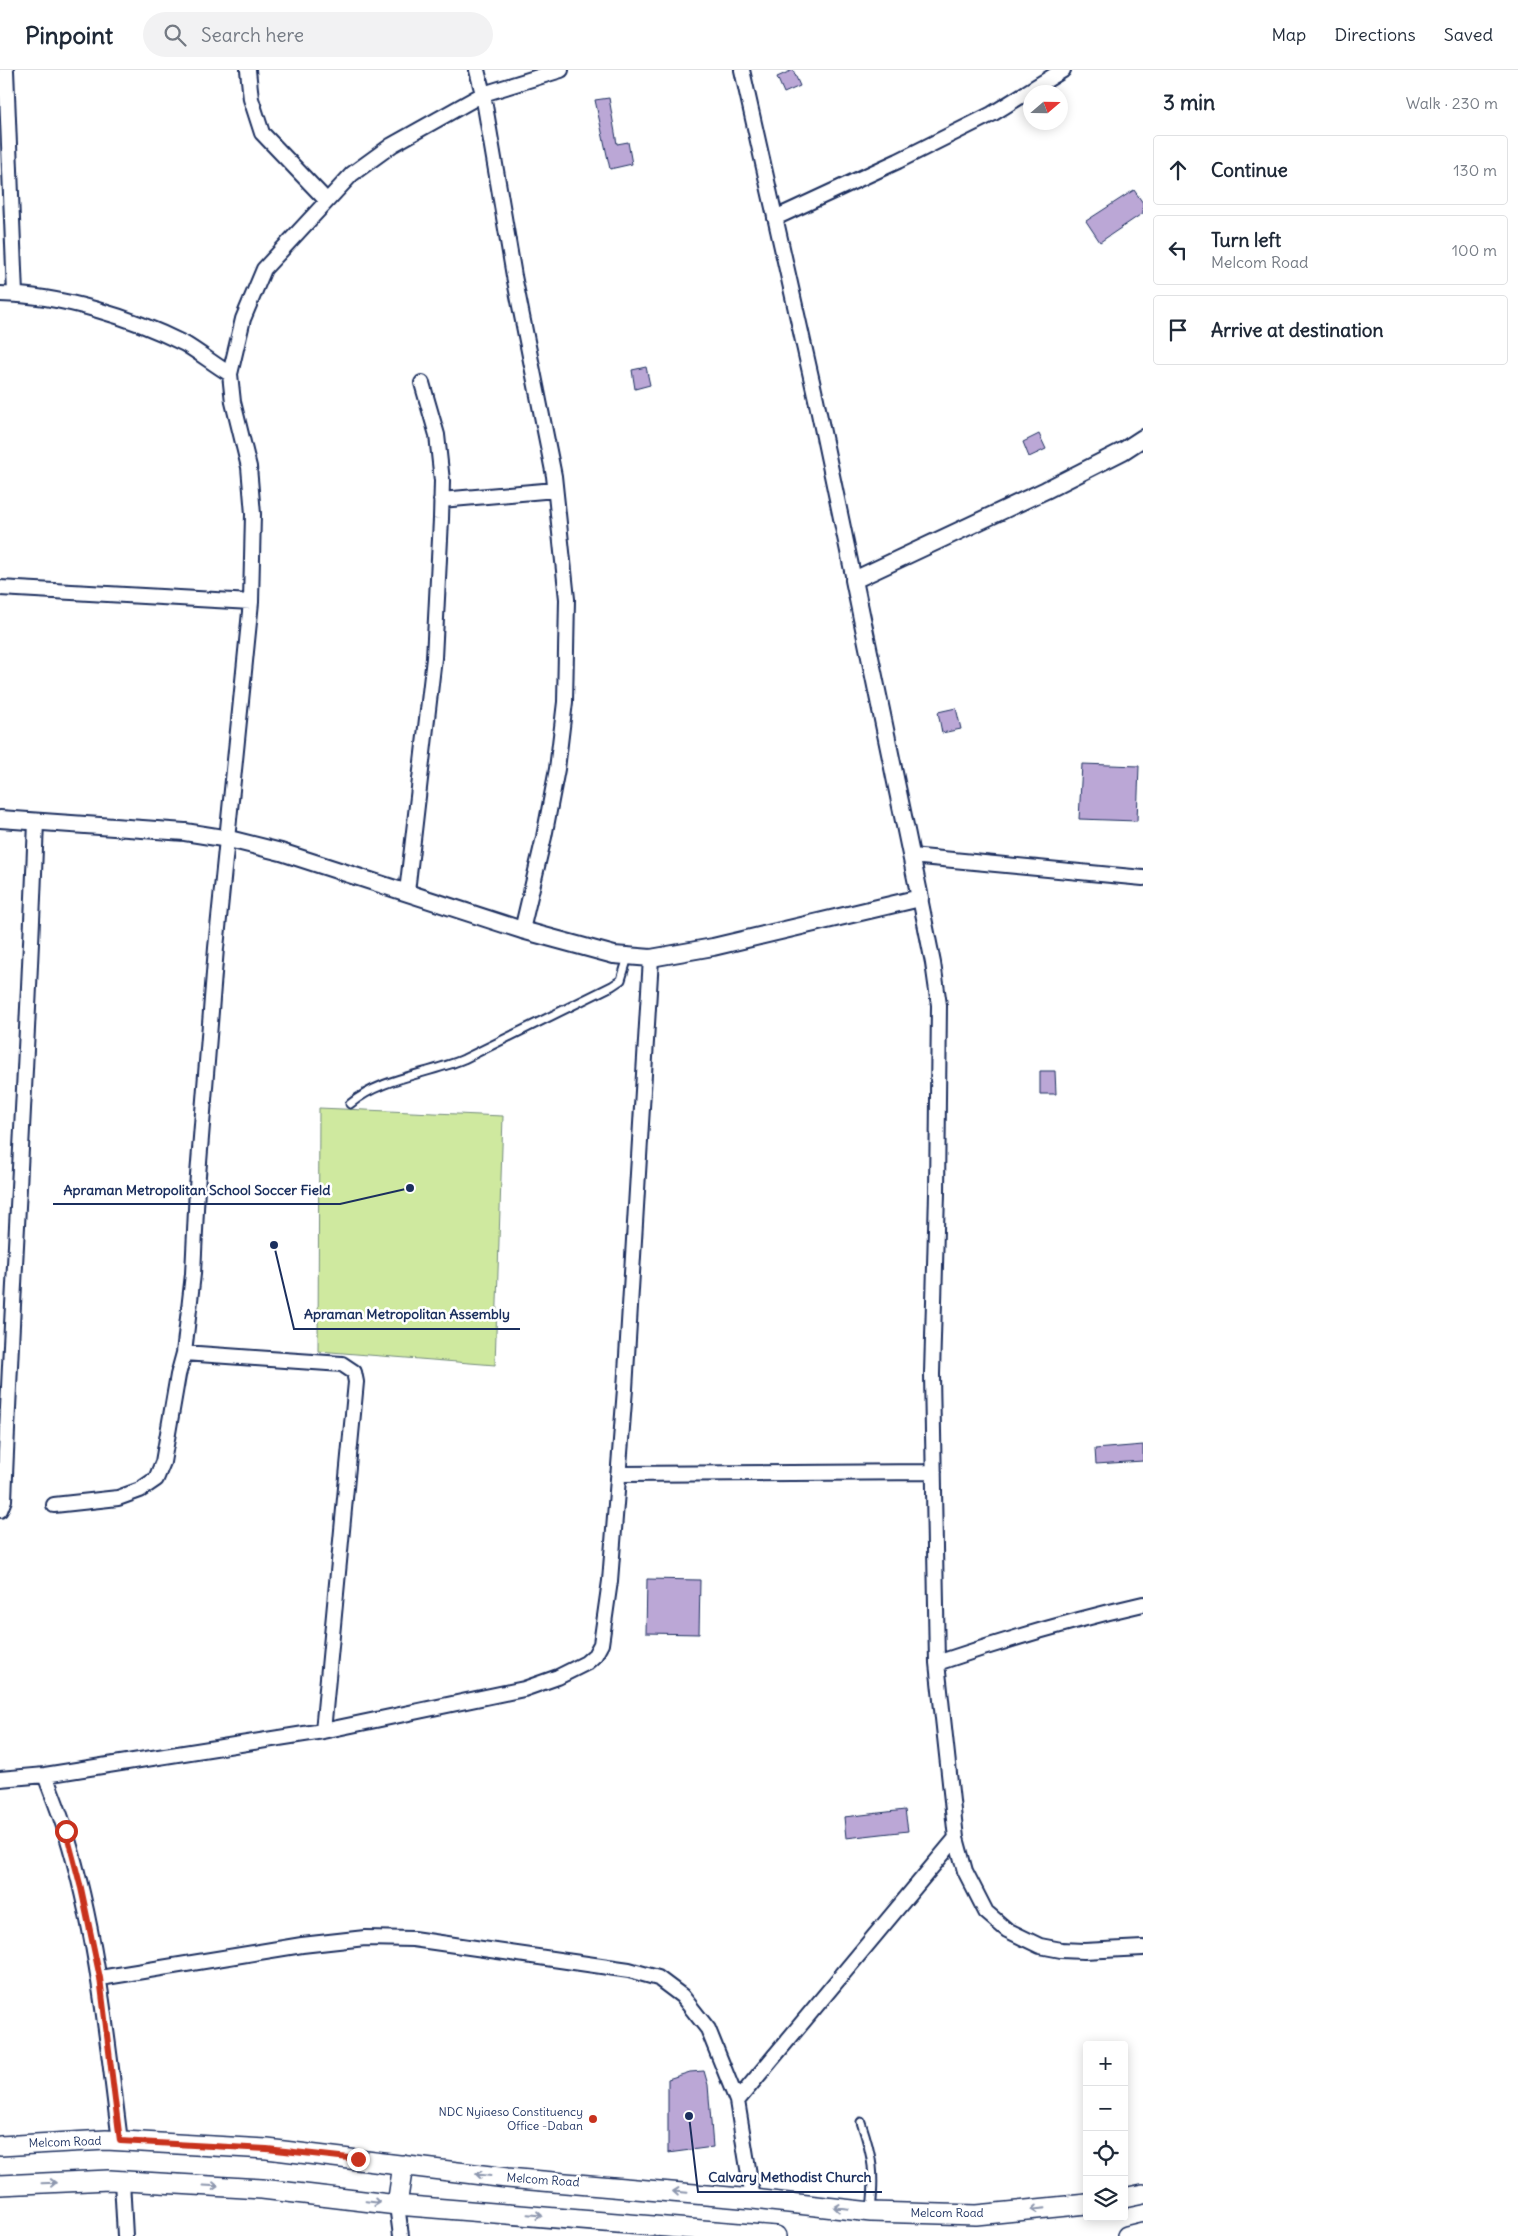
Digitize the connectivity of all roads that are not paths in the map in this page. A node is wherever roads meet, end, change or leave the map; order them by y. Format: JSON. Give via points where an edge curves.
{"nodes":[{"id":1,"x":6,"y":70,"type":"edge"},
{"id":2,"x":248,"y":70,"type":"edge"},
{"id":3,"x":477,"y":70,"type":"edge"},
{"id":4,"x":561,"y":70,"type":"edge"},
{"id":5,"x":742,"y":70,"type":"edge"},
{"id":6,"x":1063,"y":70,"type":"edge"},
{"id":7,"x":483,"y":94,"type":"junction"},
{"id":8,"x":326,"y":200,"type":"junction"},
{"id":9,"x":775,"y":218,"type":"junction"},
{"id":10,"x":0,"y":294,"type":"edge"},
{"id":11,"x":15,"y":294,"type":"junction"},
{"id":12,"x":230,"y":374,"type":"junction"},
{"id":13,"x":422,"y":383,"type":"dead end"},
{"id":14,"x":1143,"y":438,"type":"edge"},
{"id":15,"x":555,"y":490,"type":"junction"},
{"id":16,"x":441,"y":500,"type":"junction"},
{"id":17,"x":854,"y":580,"type":"junction"},
{"id":18,"x":0,"y":588,"type":"edge"},
{"id":19,"x":251,"y":602,"type":"junction"},
{"id":20,"x":0,"y":819,"type":"edge"},
{"id":21,"x":36,"y":821,"type":"junction"},
{"id":22,"x":228,"y":839,"type":"junction"},
{"id":23,"x":911,"y":856,"type":"junction"},
{"id":24,"x":1143,"y":878,"type":"edge"},
{"id":25,"x":407,"y":892,"type":"junction"},
{"id":26,"x":920,"y":898,"type":"junction"},
{"id":27,"x":522,"y":930,"type":"junction"},
{"id":28,"x":628,"y":956,"type":"junction"},
{"id":29,"x":651,"y":958,"type":"junction"},
{"id":30,"x":350,"y":1104,"type":"dead end"},
{"id":31,"x":184,"y":1353,"type":"junction"},
{"id":32,"x":934,"y":1472,"type":"junction"},
{"id":33,"x":618,"y":1474,"type":"junction"},
{"id":34,"x":54,"y":1505,"type":"dead end"},
{"id":35,"x":0,"y":1510,"type":"edge"},
{"id":36,"x":1143,"y":1604,"type":"edge"},
{"id":37,"x":937,"y":1663,"type":"junction"},
{"id":38,"x":323,"y":1732,"type":"junction"},
{"id":39,"x":44,"y":1775,"type":"junction"},
{"id":40,"x":0,"y":1779,"type":"edge"},
{"id":41,"x":956,"y":1838,"type":"junction"},
{"id":42,"x":1143,"y":1948,"type":"edge"},
{"id":43,"x":100,"y":1978,"type":"junction"},
{"id":44,"x":737,"y":2101,"type":"junction"},
{"id":45,"x":861,"y":2122,"type":"dead end"},
{"id":46,"x":120,"y":2141,"type":"junction"},
{"id":47,"x":0,"y":2146,"type":"edge"},
{"id":48,"x":403,"y":2165,"type":"junction"},
{"id":49,"x":122,"y":2181,"type":"junction"},
{"id":50,"x":0,"y":2185,"type":"edge"},
{"id":51,"x":1143,"y":2194,"type":"edge"},
{"id":52,"x":1128,"y":2197,"type":"edge"},
{"id":53,"x":753,"y":2199,"type":"junction"},
{"id":54,"x":398,"y":2204,"type":"junction"},
{"id":55,"x":1083,"y":2204,"type":"edge"},
{"id":56,"x":871,"y":2212,"type":"junction"},
{"id":57,"x":1143,"y":2232,"type":"edge"},
{"id":58,"x":125,"y":2236,"type":"edge"},
{"id":59,"x":401,"y":2236,"type":"edge"},
{"id":60,"x":776,"y":2236,"type":"edge"},
{"id":61,"x":1127,"y":2236,"type":"edge"}],
"edges":[{"from":1,"to":11,"type":"street"},
{"from":2,"to":8,"type":"street","via":[[251,99],[262,133]]},
{"from":3,"to":7,"type":"street"},
{"from":4,"to":7,"type":"street"},
{"from":5,"to":9,"type":"street"},
{"from":6,"to":9,"type":"street","via":[[992,114]]},
{"from":7,"to":8,"type":"street","via":[[392,144],[352,174]]},
{"from":7,"to":15,"type":"street"},
{"from":8,"to":12,"type":"street","via":[[264,269],[242,319]]},
{"from":9,"to":17,"type":"street"},
{"from":10,"to":11,"type":"street"},
{"from":11,"to":12,"type":"street","via":[[68,303],[133,321],[186,345]]},
{"from":12,"to":19,"type":"street","via":[[233,402],[249,467],[253,514]]},
{"from":13,"to":16,"type":"street","via":[[437,434]]},
{"from":14,"to":17,"type":"street","via":[[1046,490]]},
{"from":15,"to":16,"type":"street"},
{"from":15,"to":27,"type":"street","via":[[566,599],[564,702],[548,818]]},
{"from":16,"to":25,"type":"street","via":[[434,658]]},
{"from":17,"to":23,"type":"street"},
{"from":18,"to":19,"type":"street"},
{"from":19,"to":22,"type":"street"},
{"from":20,"to":21,"type":"street"},
{"from":21,"to":22,"type":"street","via":[[185,832]]},
{"from":21,"to":35,"type":"street","via":[[4,1500]]},
{"from":22,"to":25,"type":"street","via":[[281,852]]},
{"from":22,"to":31,"type":"street"},
{"from":23,"to":24,"type":"street"},
{"from":23,"to":26,"type":"street"},
{"from":25,"to":27,"type":"street"},
{"from":26,"to":29,"type":"street","via":[[713,948]]},
{"from":26,"to":32,"type":"street","via":[[939,1005],[932,1374]]},
{"from":27,"to":28,"type":"street"},
{"from":28,"to":29,"type":"street"},
{"from":28,"to":30,"type":"lane","via":[[620,980],[612,986],[464,1059],[382,1084],[364,1092]]},
{"from":29,"to":33,"type":"street"},
{"from":31,"to":34,"type":"street","via":[[163,1462],[156,1479],[140,1490],[118,1498]]},
{"from":31,"to":38,"type":"street","via":[[342,1364],[354,1372],[356,1382]]},
{"from":32,"to":33,"type":"street"},
{"from":32,"to":37,"type":"street"},
{"from":33,"to":38,"type":"street","via":[[610,1581],[601,1644],[596,1655],[558,1677],[524,1689]]},
{"from":36,"to":37,"type":"street","via":[[1063,1623]]},
{"from":37,"to":41,"type":"street"},
{"from":38,"to":39,"type":"street"},
{"from":39,"to":40,"type":"street"},
{"from":39,"to":43,"type":"street","via":[[69,1841]]},
{"from":41,"to":42,"type":"street","via":[[965,1871],[986,1912],[1007,1930],[1040,1946],[1060,1950]]},
{"from":41,"to":44,"type":"street"},
{"from":43,"to":44,"type":"street","via":[[292,1946],[365,1938],[413,1940],[629,1970],[658,1978],[682,1996],[708,2029]]},
{"from":43,"to":46,"type":"street"},
{"from":44,"to":53,"type":"street"},
{"from":45,"to":56,"type":"lane","via":[[872,2155]]},
{"from":46,"to":47,"type":"main road","name":"Melcom Road"},
{"from":46,"to":48,"type":"main road","name":"Melcom Road","via":[[267,2149]]},
{"from":53,"to":48,"type":"main road","name":"Melcom Road","one_way":true,"via":[[507,2178]]},
{"from":48,"to":54,"type":"main road"},
{"from":50,"to":49,"type":"main road","one_way":true},
{"from":49,"to":54,"type":"main road","one_way":true,"via":[[262,2189]]},
{"from":49,"to":58,"type":"street"},
{"from":51,"to":52,"type":"main road"},
{"from":56,"to":53,"type":"main road","name":"Melcom Road","one_way":true},
{"from":54,"to":59,"type":"street"},
{"from":54,"to":60,"type":"main road","one_way":true,"via":[[628,2226]]},
{"from":55,"to":56,"type":"main road","name":"Melcom Road","one_way":true,"via":[[976,2215]]},
{"from":57,"to":61,"type":"main road"}]}
